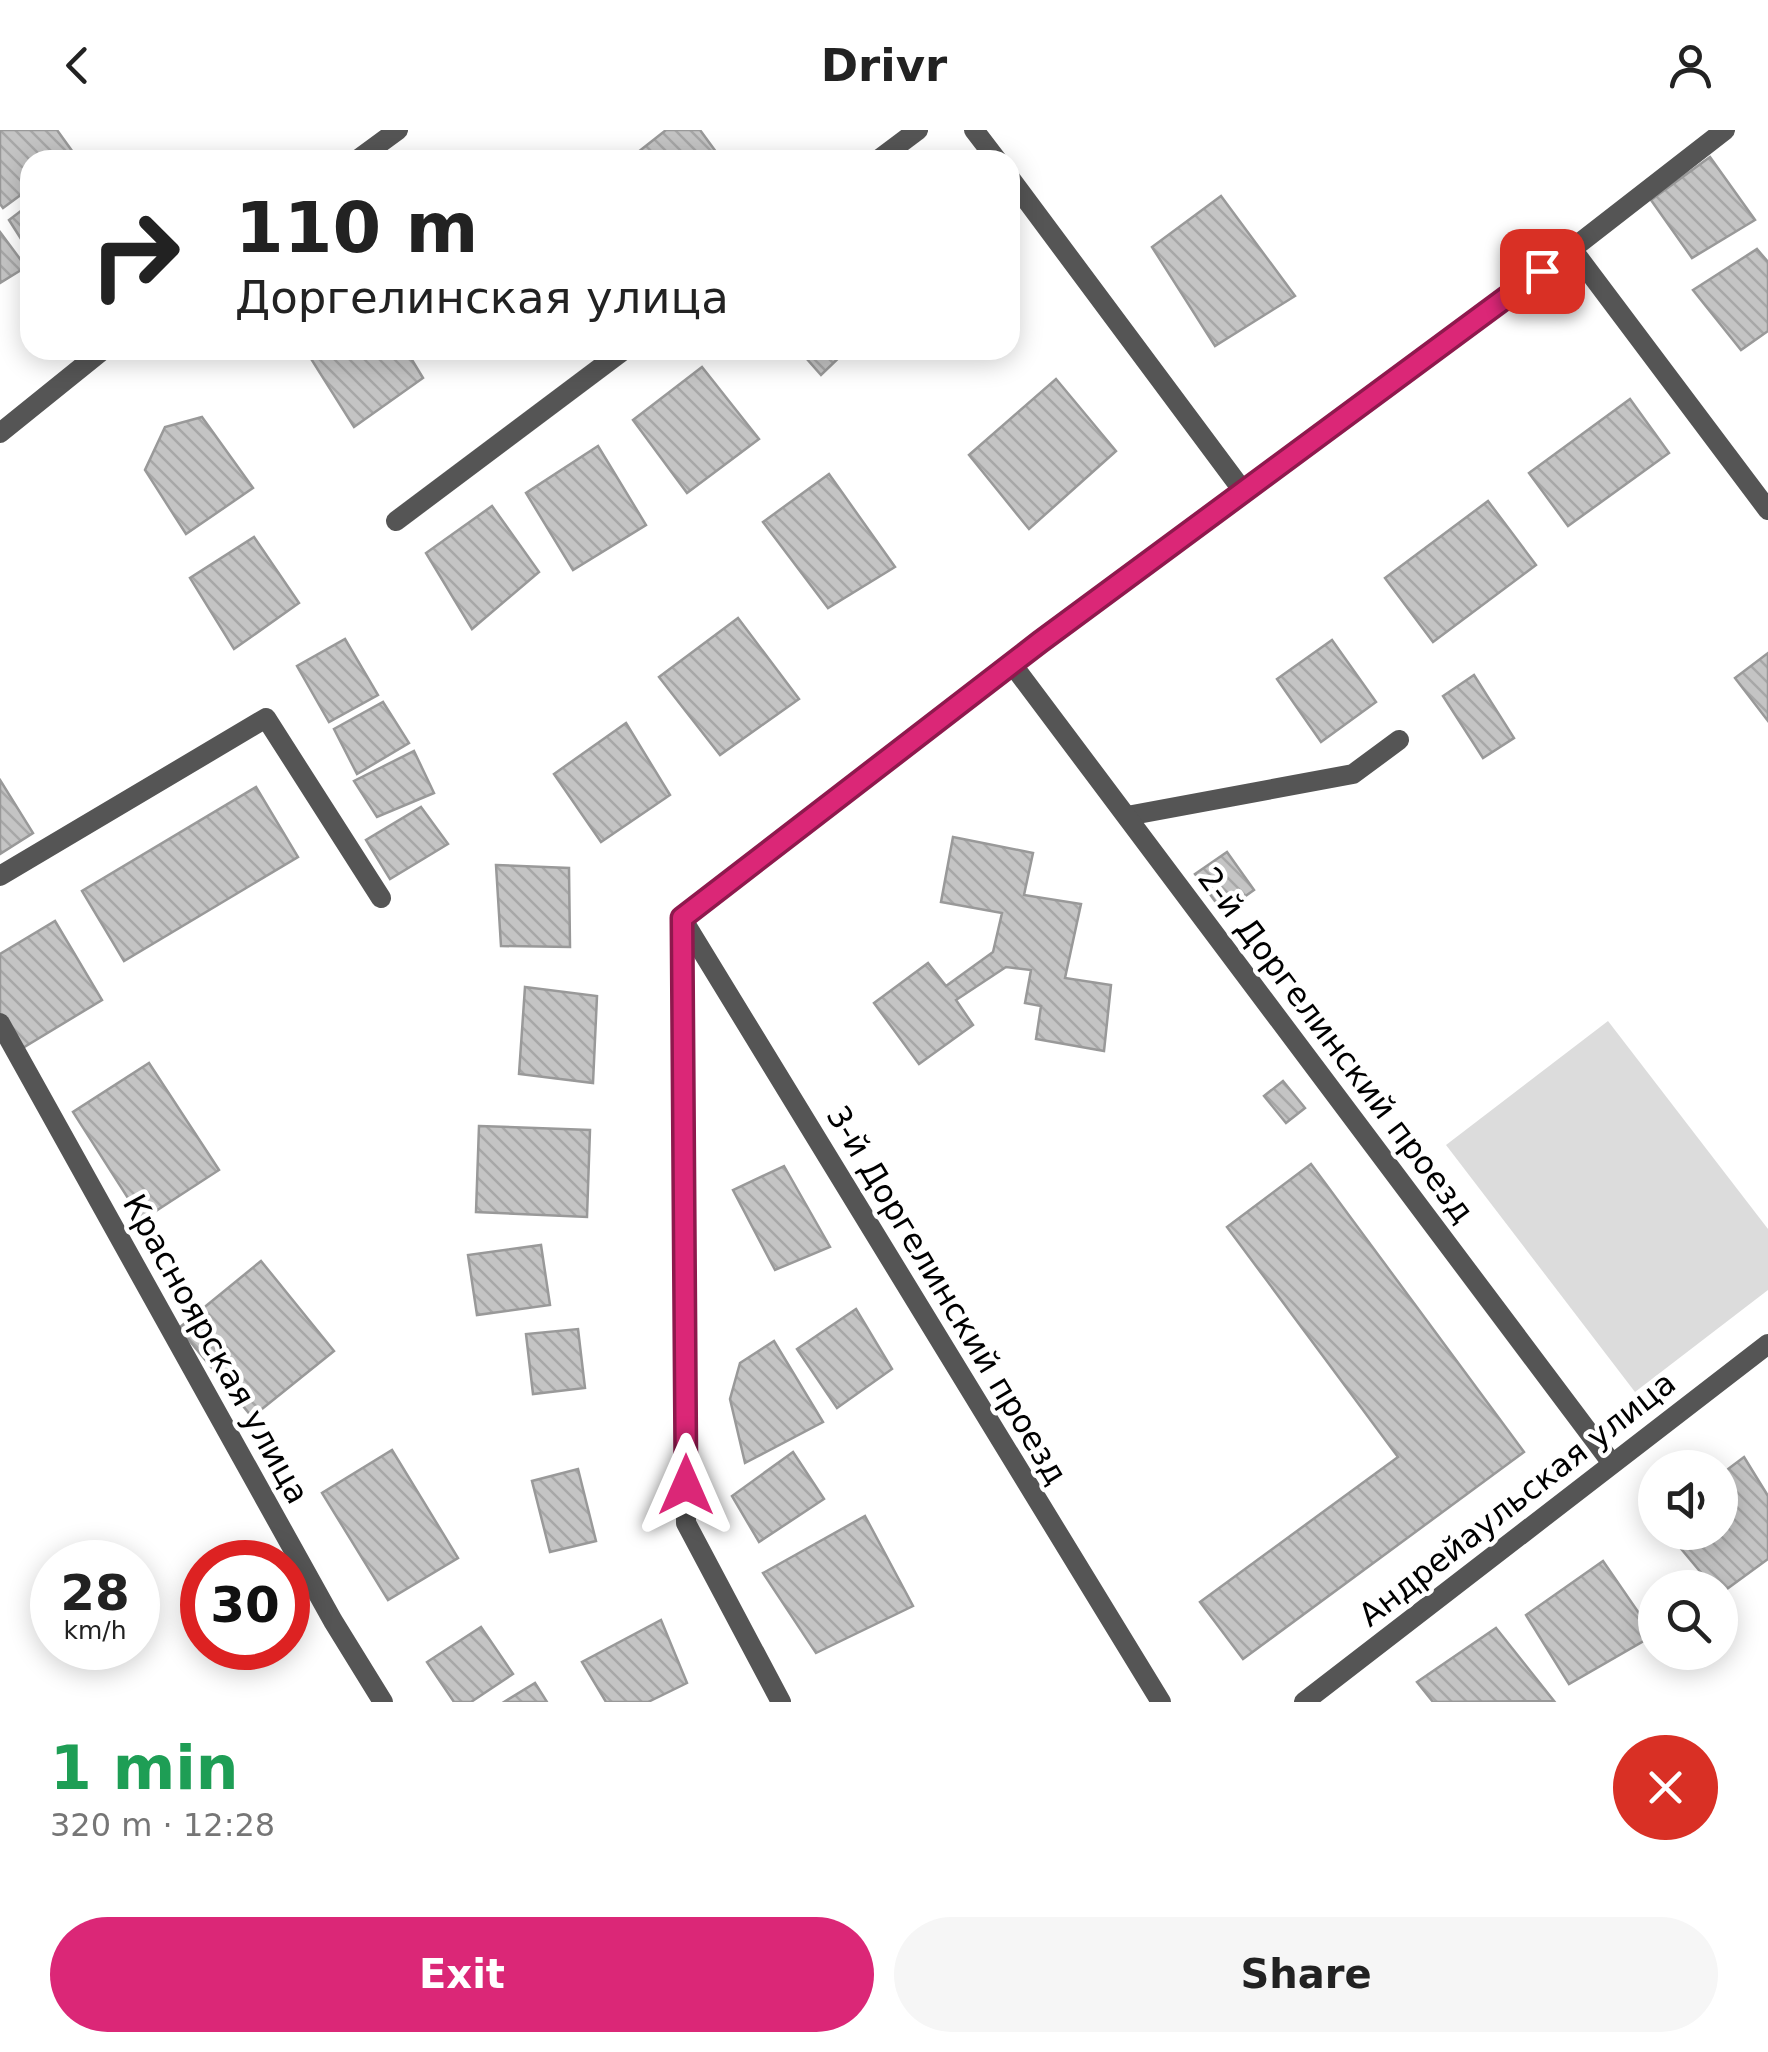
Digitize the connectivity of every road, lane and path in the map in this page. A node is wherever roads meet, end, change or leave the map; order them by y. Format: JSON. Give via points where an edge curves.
{"nodes":[{"id":1,"x":398,"y":130,"type":"edge"},
{"id":2,"x":918,"y":130,"type":"edge"},
{"id":3,"x":1725,"y":130,"type":"edge"},
{"id":4,"x":371,"y":150,"type":"edge"},
{"id":5,"x":891,"y":150,"type":"edge"},
{"id":6,"x":1020,"y":191,"type":"edge"},
{"id":7,"x":1572,"y":249,"type":"junction"},
{"id":8,"x":90,"y":360,"type":"edge"},
{"id":9,"x":611,"y":360,"type":"edge"},
{"id":10,"x":0,"y":432,"type":"edge"},
{"id":11,"x":1243,"y":491,"type":"junction"},
{"id":12,"x":1768,"y":510,"type":"edge"},
{"id":13,"x":396,"y":520,"type":"dead end"},
{"id":14,"x":1012,"y":664,"type":"junction"},
{"id":15,"x":1399,"y":740,"type":"dead end"},
{"id":16,"x":1127,"y":816,"type":"junction"},
{"id":17,"x":0,"y":876,"type":"edge"},
{"id":18,"x":380,"y":898,"type":"dead end"},
{"id":19,"x":682,"y":918,"type":"junction"},
{"id":20,"x":0,"y":1023,"type":"edge"},
{"id":21,"x":1768,"y":1344,"type":"edge"},
{"id":22,"x":1612,"y":1462,"type":"junction"},
{"id":23,"x":383,"y":1702,"type":"edge"},
{"id":24,"x":782,"y":1702,"type":"edge"},
{"id":25,"x":1160,"y":1702,"type":"edge"},
{"id":26,"x":1304,"y":1702,"type":"edge"}],
"edges":[{"from":1,"to":4,"type":"street"},
{"from":2,"to":5,"type":"street"},
{"from":3,"to":7,"type":"street"},
{"from":6,"to":11,"type":"street"},
{"from":7,"to":11,"type":"street"},
{"from":7,"to":12,"type":"street"},
{"from":8,"to":10,"type":"street"},
{"from":9,"to":13,"type":"street"},
{"from":11,"to":14,"type":"street"},
{"from":14,"to":16,"type":"street","name":"2-й Доргелинский проезд"},
{"from":14,"to":19,"type":"street"},
{"from":15,"to":16,"type":"street","via":[[1354,774]]},
{"from":16,"to":22,"type":"street","name":"2-й Доргелинский проезд"},
{"from":17,"to":18,"type":"street","via":[[266,718]]},
{"from":19,"to":24,"type":"street","via":[[686,1523]]},
{"from":19,"to":25,"type":"street","name":"3-й Доргелинский проезд"},
{"from":20,"to":23,"type":"street","name":"Красноярская улица"},
{"from":21,"to":22,"type":"street","name":"Андрейаульская улица"},
{"from":22,"to":26,"type":"street","name":"Андрейаульская улица"}]}
